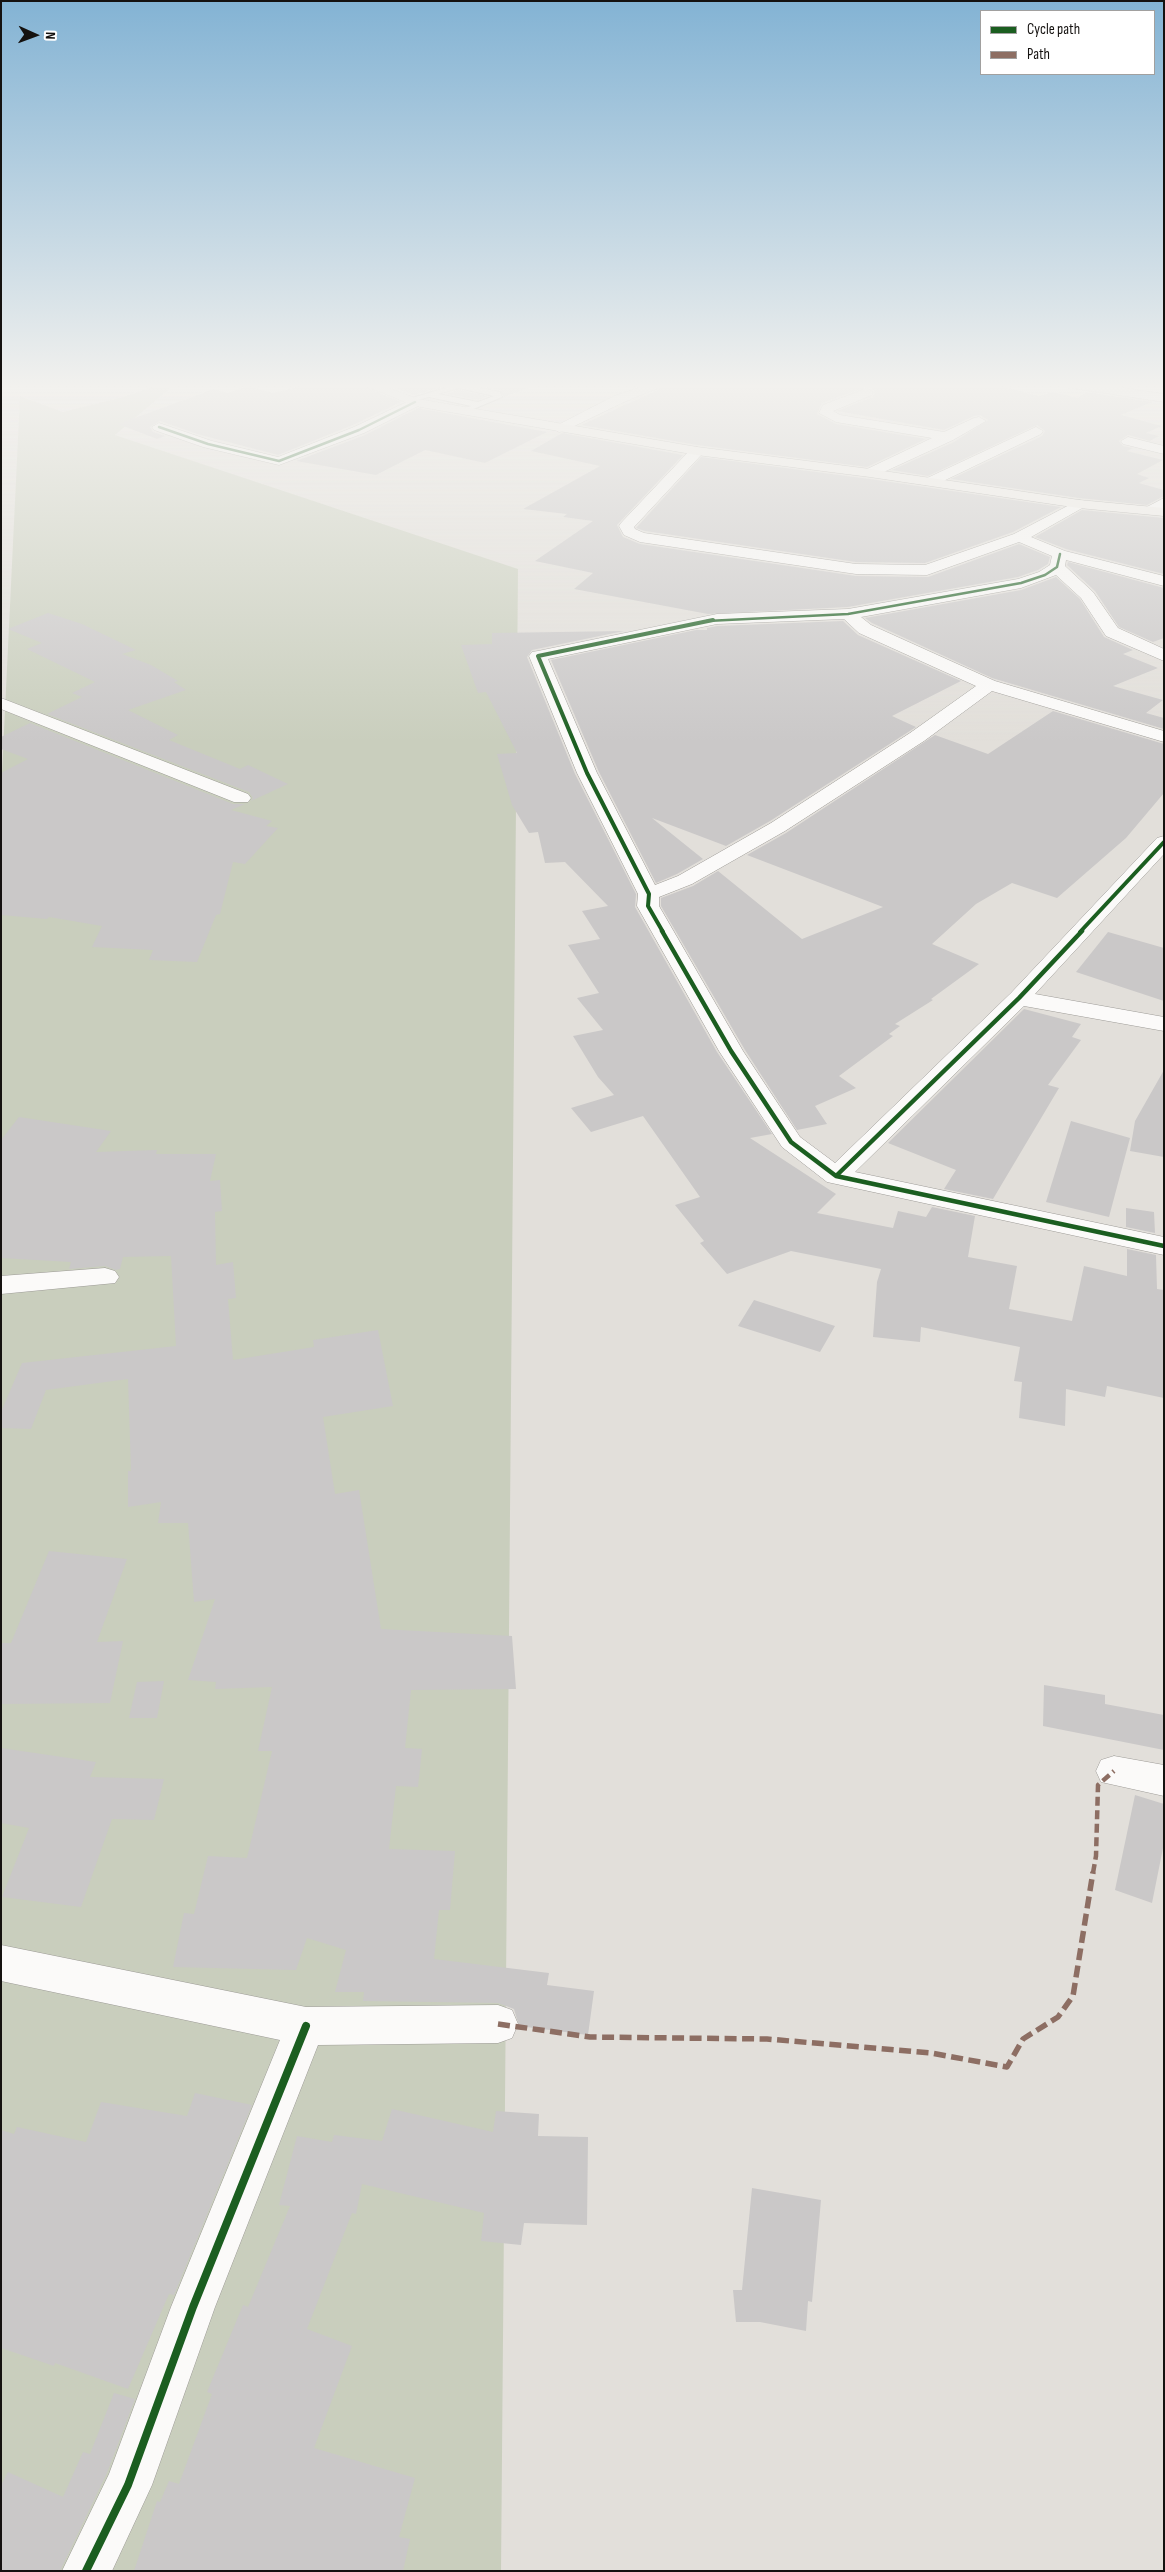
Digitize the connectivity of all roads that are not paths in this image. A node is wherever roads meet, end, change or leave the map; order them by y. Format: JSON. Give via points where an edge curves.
{"nodes":[{"id":1,"x":648,"y":503,"type":"edge"},
{"id":2,"x":1072,"y":503,"type":"edge"},
{"id":3,"x":1079,"y":504,"type":"junction"},
{"id":4,"x":1160,"y":510,"type":"edge"},
{"id":5,"x":1019,"y":537,"type":"junction"},
{"id":6,"x":1059,"y":560,"type":"junction"},
{"id":7,"x":1164,"y":581,"type":"edge"},
{"id":8,"x":848,"y":614,"type":"junction"},
{"id":9,"x":1164,"y":656,"type":"edge"},
{"id":10,"x":989,"y":685,"type":"junction"},
{"id":11,"x":1,"y":703,"type":"edge"},
{"id":12,"x":1164,"y":738,"type":"edge"},
{"id":13,"x":241,"y":798,"type":"dead end"},
{"id":14,"x":1160,"y":852,"type":"edge"},
{"id":15,"x":649,"y":894,"type":"junction"},
{"id":16,"x":1019,"y":998,"type":"junction"},
{"id":17,"x":1164,"y":1024,"type":"edge"},
{"id":18,"x":836,"y":1176,"type":"junction"},
{"id":19,"x":1164,"y":1246,"type":"edge"},
{"id":20,"x":105,"y":1277,"type":"dead end"},
{"id":21,"x":1,"y":1286,"type":"edge"},
{"id":22,"x":1114,"y":1771,"type":"dead end"},
{"id":23,"x":1164,"y":1781,"type":"edge"},
{"id":24,"x":1,"y":1963,"type":"edge"},
{"id":25,"x":498,"y":2024,"type":"dead end"},
{"id":26,"x":306,"y":2026,"type":"junction"},
{"id":27,"x":86,"y":2571,"type":"edge"}],
"edges":[{"from":1,"to":5,"type":"street","via":[[626,526],[629,532],[640,537],[877,571],[927,570]]},
{"from":2,"to":3,"type":"main road"},
{"from":3,"to":4,"type":"main road"},
{"from":3,"to":5,"type":"street"},
{"from":5,"to":6,"type":"street"},
{"from":6,"to":7,"type":"street"},
{"from":6,"to":8,"type":"street","via":[[1046,575],[1021,583]]},
{"from":6,"to":9,"type":"street","via":[[1112,632]]},
{"from":8,"to":10,"type":"street","via":[[865,629]]},
{"from":8,"to":15,"type":"street","via":[[718,619],[538,656],[587,773]]},
{"from":10,"to":12,"type":"street"},
{"from":10,"to":15,"type":"street","via":[[917,737],[778,827],[685,880]]},
{"from":11,"to":13,"type":"street"},
{"from":14,"to":16,"type":"street"},
{"from":15,"to":18,"type":"street","via":[[648,906],[742,1068],[791,1142]]},
{"from":16,"to":17,"type":"street"},
{"from":16,"to":18,"type":"street"},
{"from":18,"to":19,"type":"street"},
{"from":20,"to":21,"type":"street"},
{"from":22,"to":23,"type":"street"},
{"from":24,"to":26,"type":"street"},
{"from":25,"to":26,"type":"street"},
{"from":26,"to":27,"type":"street","via":[[193,2306],[128,2485]]}]}
